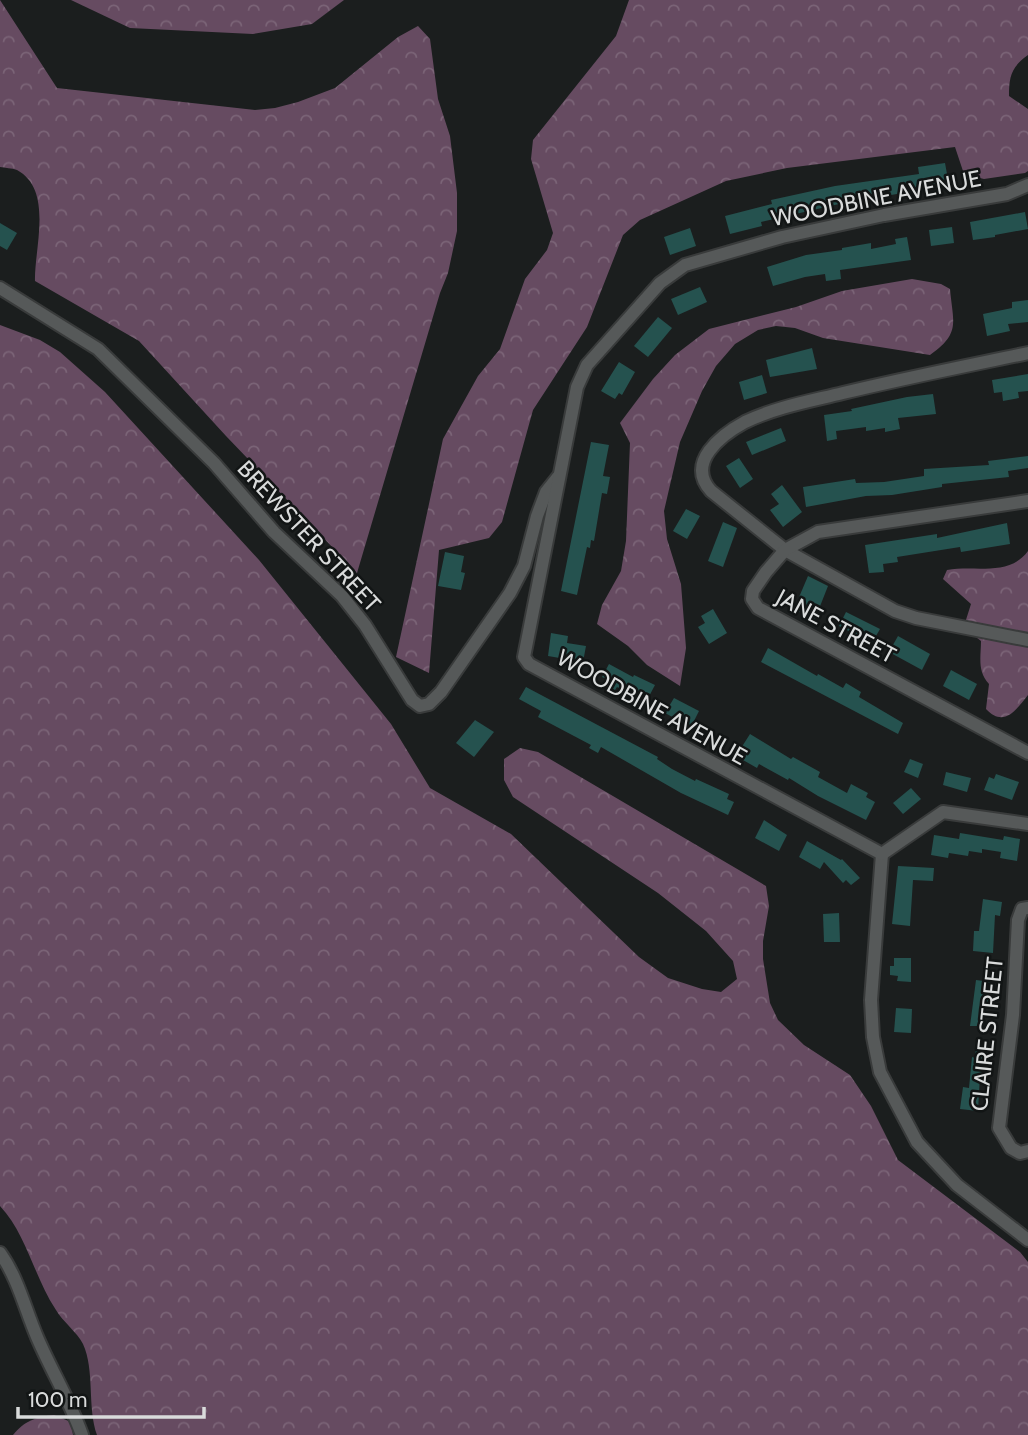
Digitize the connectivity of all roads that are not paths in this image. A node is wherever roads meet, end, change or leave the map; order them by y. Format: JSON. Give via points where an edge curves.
{"nodes":[{"id":1,"x":1028,"y":185,"type":"edge"},
{"id":2,"x":0,"y":288,"type":"edge"},
{"id":3,"x":1028,"y":353,"type":"edge"},
{"id":4,"x":561,"y":474,"type":"junction"},
{"id":5,"x":1028,"y":501,"type":"edge"},
{"id":6,"x":785,"y":550,"type":"junction"},
{"id":7,"x":1028,"y":640,"type":"edge"},
{"id":8,"x":1028,"y":753,"type":"edge"},
{"id":9,"x":1028,"y":824,"type":"edge"},
{"id":10,"x":882,"y":854,"type":"junction"},
{"id":11,"x":1028,"y":908,"type":"edge"},
{"id":12,"x":1028,"y":1151,"type":"edge"},
{"id":13,"x":1028,"y":1240,"type":"edge"},
{"id":14,"x":0,"y":1253,"type":"edge"},
{"id":15,"x":82,"y":1435,"type":"edge"}],
"edges":[{"from":1,"to":4,"type":"street","name":"WOODBINE AVENUE","via":[[1007,194],[782,237],[685,265],[660,283],[587,365],[577,387]]},
{"from":2,"to":4,"type":"street","name":"BREWSTER STREET","via":[[98,349],[214,463],[274,532],[342,596],[412,700],[421,706],[441,692],[510,593],[524,566],[546,492]]},
{"from":3,"to":6,"type":"street","via":[[780,409],[719,439],[706,453],[705,484]]},
{"from":4,"to":10,"type":"street","name":"WOODBINE AVENUE","via":[[524,656],[530,664]]},
{"from":5,"to":6,"type":"street","name":"JANE STREET","via":[[818,532]]},
{"from":6,"to":7,"type":"street","via":[[895,611]]},
{"from":6,"to":8,"type":"street","name":"JANE STREET","via":[[752,591],[758,608]]},
{"from":9,"to":10,"type":"street","via":[[943,812]]},
{"from":10,"to":13,"type":"street","via":[[871,1000],[880,1072],[917,1142],[957,1185]]},
{"from":11,"to":12,"type":"street","name":"CLAIRE STREET","via":[[1022,909],[1018,920],[1013,1015],[999,1128],[1010,1148]]},
{"from":14,"to":15,"type":"street"}]}
